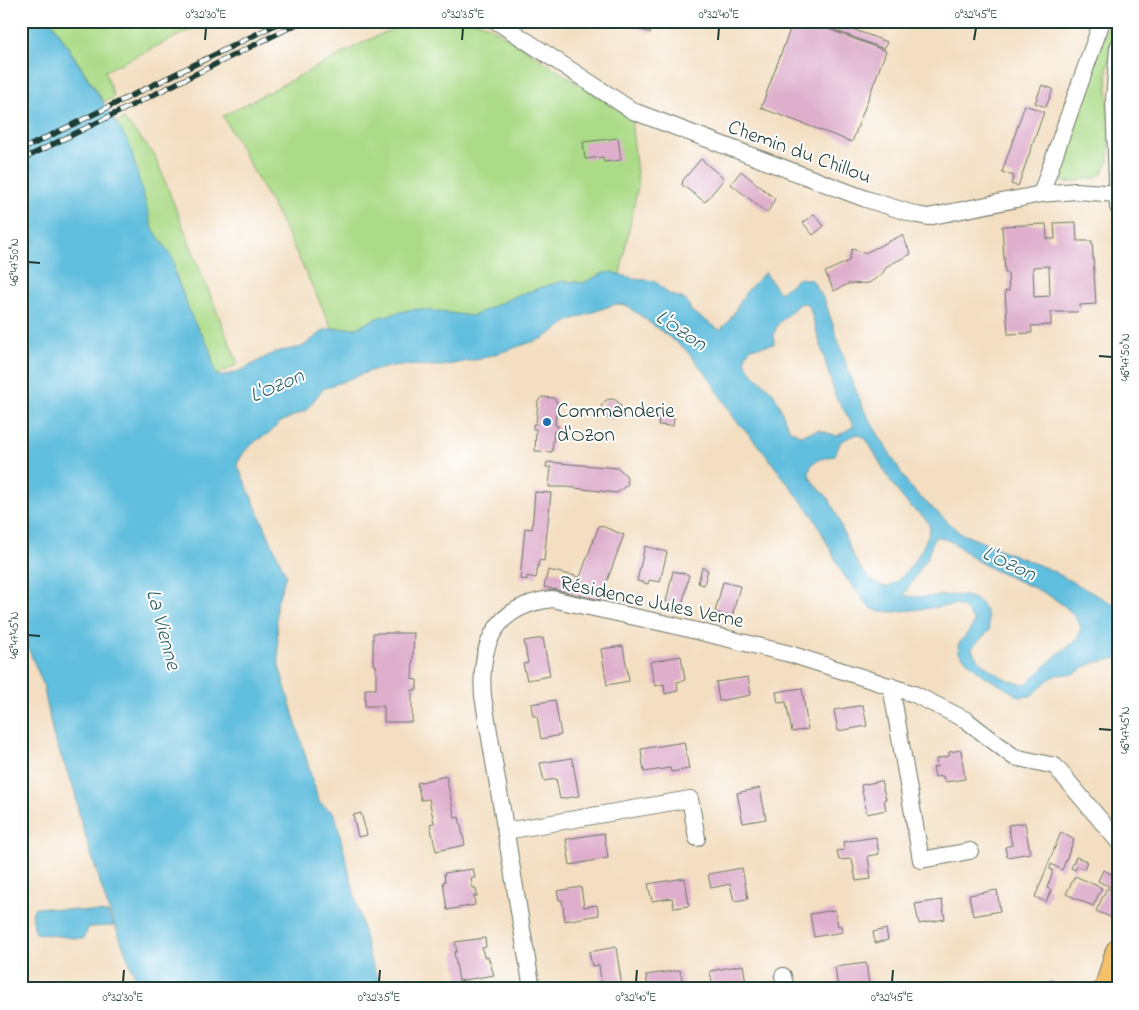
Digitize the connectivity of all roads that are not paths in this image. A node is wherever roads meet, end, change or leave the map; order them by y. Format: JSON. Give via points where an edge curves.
{"nodes":[{"id":1,"x":496,"y":21,"type":"edge"},
{"id":2,"x":1102,"y":21,"type":"edge"},
{"id":3,"x":1118,"y":47,"type":"edge"},
{"id":4,"x":1041,"y":194,"type":"junction"},
{"id":5,"x":1117,"y":200,"type":"edge"},
{"id":6,"x":890,"y":686,"type":"junction"},
{"id":7,"x":506,"y":831,"type":"junction"},
{"id":8,"x":697,"y":838,"type":"dead end"},
{"id":9,"x":1118,"y":841,"type":"edge"},
{"id":10,"x":970,"y":851,"type":"dead end"},
{"id":11,"x":1118,"y":952,"type":"edge"},
{"id":12,"x":532,"y":989,"type":"edge"},
{"id":13,"x":1107,"y":989,"type":"edge"}],
"edges":[{"from":1,"to":4,"type":"street","name":"Chemin du Chillou","via":[[633,112],[918,215],[928,217]]},
{"from":2,"to":4,"type":"street"},
{"from":3,"to":5,"type":"street","via":[[1114,100]]},
{"from":4,"to":5,"type":"street","name":"Chemin du Chillou","via":[[1076,191]]},
{"from":6,"to":7,"type":"street","name":"Résidence Jules Verne","via":[[790,654],[672,625],[552,600],[536,601],[515,611],[496,628],[488,641],[482,663],[483,696]]},
{"from":6,"to":9,"type":"street","name":"Résidence Jules Verne","via":[[966,720],[1014,756],[1055,766]]},
{"from":6,"to":10,"type":"street","via":[[921,860]]},
{"from":7,"to":8,"type":"street","via":[[690,799]]},
{"from":7,"to":12,"type":"street","name":"Résidence Jules Verne"},
{"from":11,"to":13,"type":"main road"}]}
